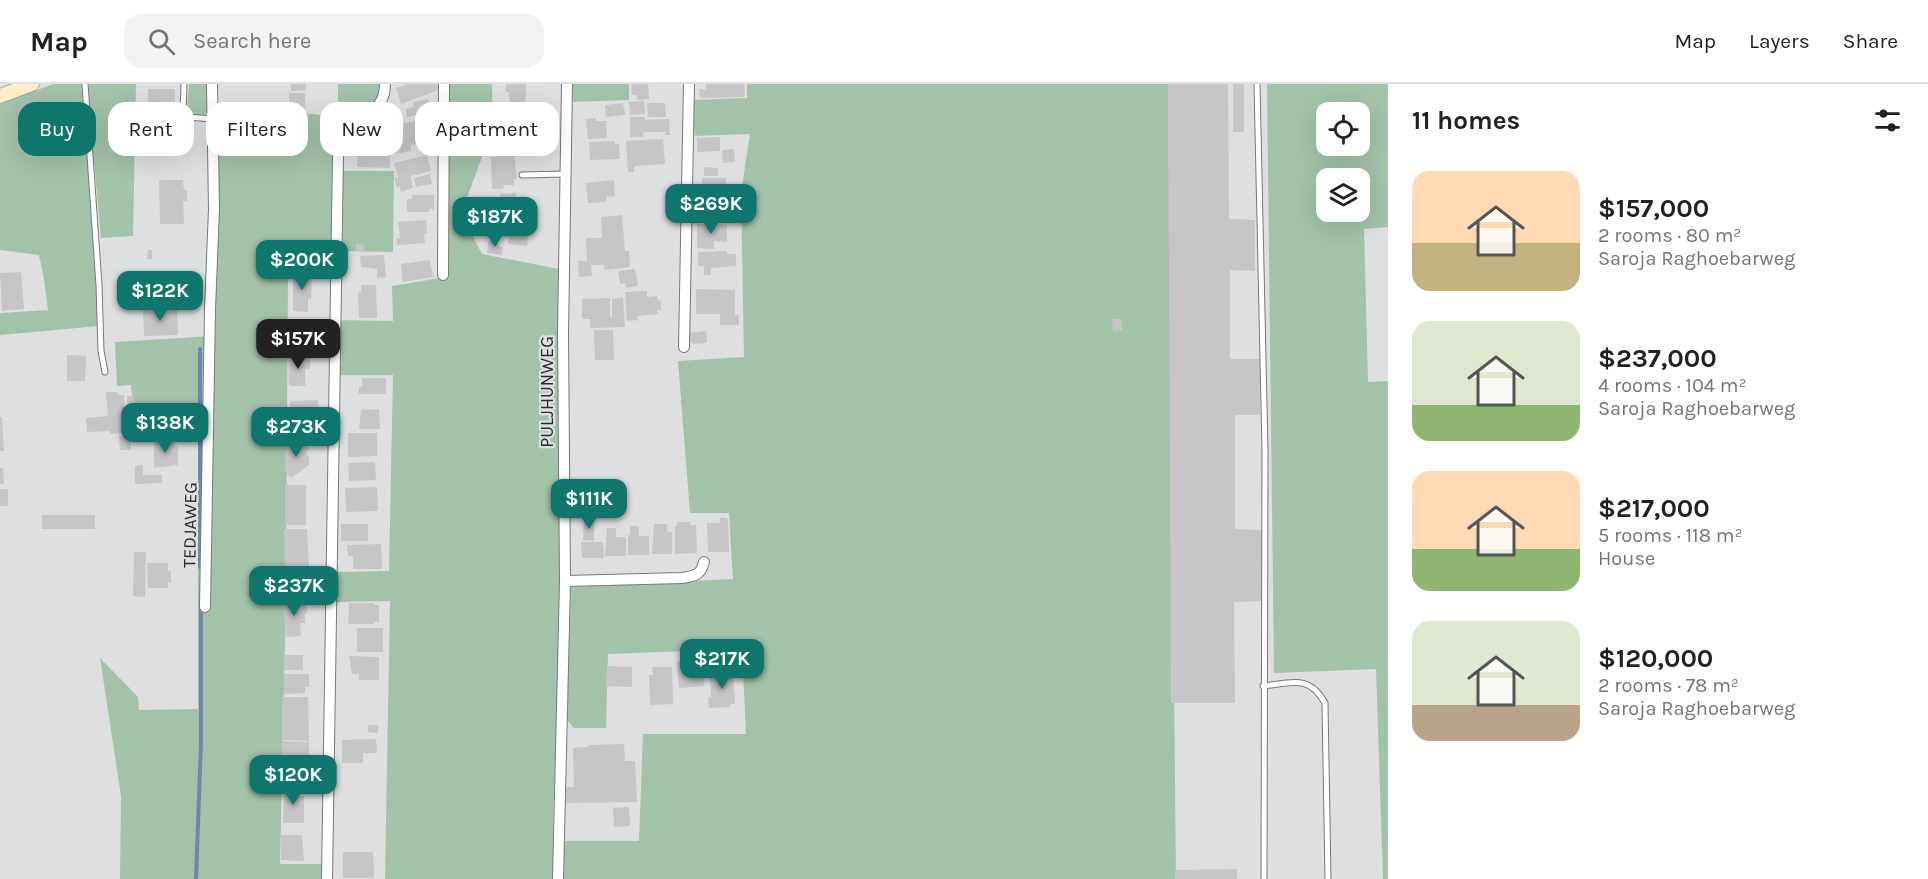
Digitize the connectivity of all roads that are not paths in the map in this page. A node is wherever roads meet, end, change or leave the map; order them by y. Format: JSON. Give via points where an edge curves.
{"nodes":[{"id":1,"x":33,"y":84,"type":"edge"},
{"id":2,"x":85,"y":84,"type":"edge"},
{"id":3,"x":184,"y":84,"type":"edge"},
{"id":4,"x":212,"y":84,"type":"edge"},
{"id":5,"x":385,"y":84,"type":"edge"},
{"id":6,"x":444,"y":84,"type":"edge"},
{"id":7,"x":567,"y":84,"type":"edge"},
{"id":8,"x":689,"y":84,"type":"edge"},
{"id":9,"x":1257,"y":84,"type":"edge"},
{"id":10,"x":0,"y":96,"type":"edge"},
{"id":11,"x":212,"y":102,"type":"edge"},
{"id":12,"x":206,"y":118,"type":"edge"},
{"id":13,"x":213,"y":156,"type":"edge"},
{"id":14,"x":567,"y":174,"type":"junction"},
{"id":15,"x":522,"y":175,"type":"dead end"},
{"id":16,"x":443,"y":275,"type":"dead end"},
{"id":17,"x":684,"y":347,"type":"dead end"},
{"id":18,"x":105,"y":372,"type":"dead end"},
{"id":19,"x":704,"y":561,"type":"dead end"},
{"id":20,"x":566,"y":581,"type":"junction"},
{"id":21,"x":205,"y":608,"type":"dead end"},
{"id":22,"x":1263,"y":686,"type":"junction"},
{"id":23,"x":327,"y":879,"type":"edge"},
{"id":24,"x":558,"y":879,"type":"edge"},
{"id":25,"x":1264,"y":879,"type":"edge"},
{"id":26,"x":1328,"y":879,"type":"edge"}],
"edges":[{"from":1,"to":10,"type":"street"},
{"from":2,"to":18,"type":"lane"},
{"from":3,"to":12,"type":"lane","via":[[183,112],[188,117]]},
{"from":4,"to":11,"type":"street","name":"TEDJAWEG"},
{"from":5,"to":23,"type":"street","via":[[381,104],[349,126],[338,154]]},
{"from":6,"to":16,"type":"street"},
{"from":7,"to":14,"type":"street","name":"PULJHUNWEG"},
{"from":8,"to":17,"type":"street"},
{"from":9,"to":22,"type":"lane","via":[[1265,450]]},
{"from":13,"to":21,"type":"street","name":"TEDJAWEG"},
{"from":14,"to":15,"type":"lane"},
{"from":14,"to":20,"type":"street","name":"PULJHUNWEG","via":[[563,333]]},
{"from":19,"to":20,"type":"street","via":[[696,575],[682,578]]},
{"from":20,"to":24,"type":"street","name":"PULJHUNWEG"},
{"from":22,"to":25,"type":"lane"},
{"from":22,"to":26,"type":"lane","via":[[1310,684],[1325,703]]}]}
